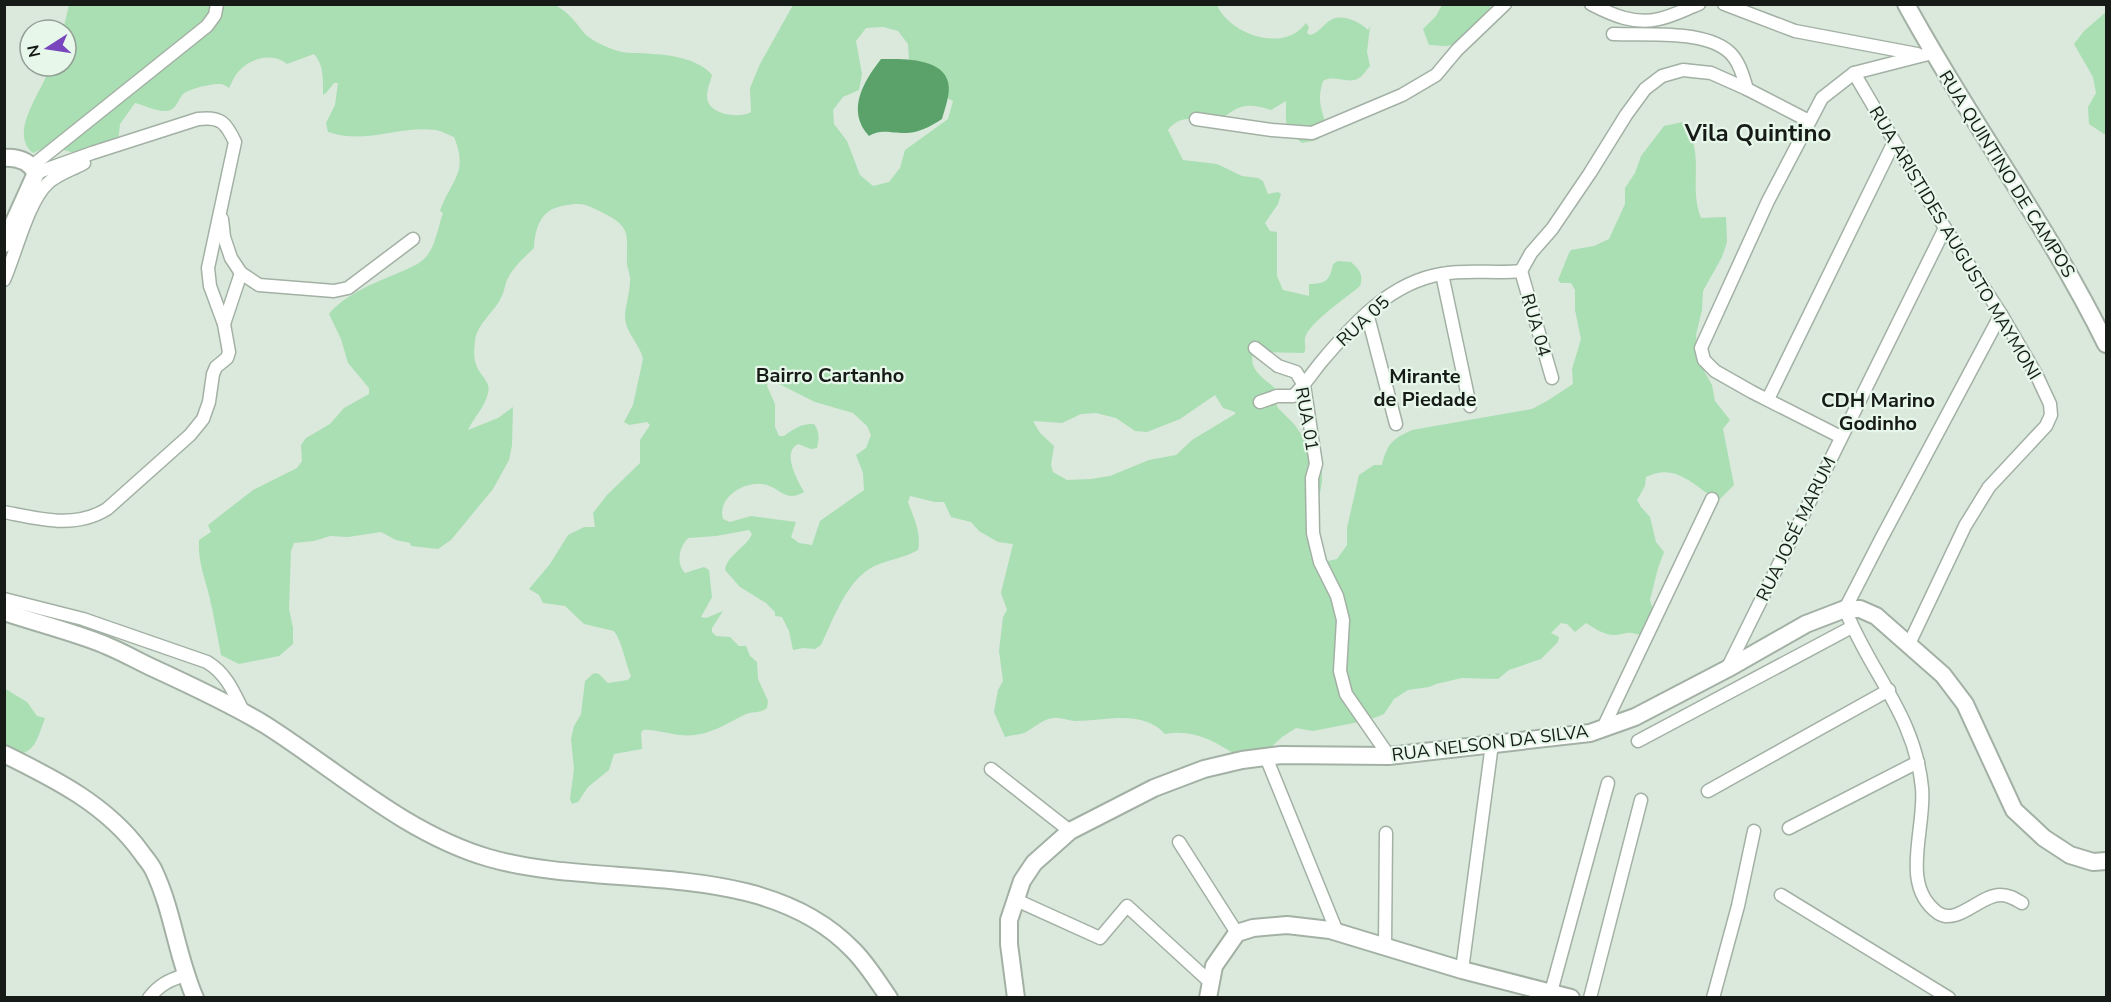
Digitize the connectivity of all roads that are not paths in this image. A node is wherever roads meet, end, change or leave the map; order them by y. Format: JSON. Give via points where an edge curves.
{"nodes":[{"id":1,"x":217,"y":4,"type":"edge"},
{"id":2,"x":1505,"y":4,"type":"edge"},
{"id":3,"x":1591,"y":4,"type":"edge"},
{"id":4,"x":1699,"y":4,"type":"edge"},
{"id":5,"x":1724,"y":4,"type":"edge"},
{"id":6,"x":1906,"y":4,"type":"edge"},
{"id":7,"x":1613,"y":34,"type":"dead end"},
{"id":8,"x":1927,"y":54,"type":"junction"},
{"id":9,"x":1854,"y":73,"type":"junction"},
{"id":10,"x":1747,"y":89,"type":"junction"},
{"id":11,"x":1196,"y":119,"type":"dead end"},
{"id":12,"x":1809,"y":121,"type":"junction"},
{"id":13,"x":1894,"y":142,"type":"junction"},
{"id":14,"x":92,"y":153,"type":"junction"},
{"id":15,"x":4,"y":158,"type":"edge"},
{"id":16,"x":34,"y":170,"type":"junction"},
{"id":17,"x":220,"y":212,"type":"junction"},
{"id":18,"x":1945,"y":228,"type":"junction"},
{"id":19,"x":413,"y":239,"type":"dead end"},
{"id":20,"x":4,"y":244,"type":"edge"},
{"id":21,"x":1521,"y":271,"type":"junction"},
{"id":22,"x":241,"y":273,"type":"junction"},
{"id":23,"x":1442,"y":274,"type":"junction"},
{"id":24,"x":4,"y":280,"type":"edge"},
{"id":25,"x":1367,"y":313,"type":"junction"},
{"id":26,"x":2001,"y":314,"type":"junction"},
{"id":27,"x":224,"y":324,"type":"junction"},
{"id":28,"x":2106,"y":344,"type":"edge"},
{"id":29,"x":1255,"y":348,"type":"dead end"},
{"id":30,"x":1552,"y":378,"type":"dead end"},
{"id":31,"x":1304,"y":385,"type":"junction"},
{"id":32,"x":1768,"y":399,"type":"junction"},
{"id":33,"x":1260,"y":402,"type":"dead end"},
{"id":34,"x":1470,"y":406,"type":"dead end"},
{"id":35,"x":1396,"y":424,"type":"dead end"},
{"id":36,"x":1841,"y":437,"type":"junction"},
{"id":37,"x":1712,"y":499,"type":"dead end"},
{"id":38,"x":4,"y":512,"type":"edge"},
{"id":39,"x":4,"y":599,"type":"edge"},
{"id":40,"x":1845,"y":609,"type":"junction"},
{"id":41,"x":4,"y":612,"type":"edge"},
{"id":42,"x":1852,"y":627,"type":"junction"},
{"id":43,"x":1909,"y":644,"type":"junction"},
{"id":44,"x":1727,"y":669,"type":"junction"},
{"id":45,"x":1889,"y":690,"type":"junction"},
{"id":46,"x":244,"y":714,"type":"junction"},
{"id":47,"x":1603,"y":728,"type":"junction"},
{"id":48,"x":1638,"y":741,"type":"dead end"},
{"id":49,"x":1492,"y":744,"type":"junction"},
{"id":50,"x":4,"y":753,"type":"edge"},
{"id":51,"x":1389,"y":756,"type":"junction"},
{"id":52,"x":1266,"y":757,"type":"junction"},
{"id":53,"x":1918,"y":762,"type":"junction"},
{"id":54,"x":991,"y":770,"type":"dead end"},
{"id":55,"x":1608,"y":783,"type":"dead end"},
{"id":56,"x":1708,"y":790,"type":"dead end"},
{"id":57,"x":1641,"y":800,"type":"dead end"},
{"id":58,"x":1789,"y":828,"type":"dead end"},
{"id":59,"x":1070,"y":831,"type":"junction"},
{"id":60,"x":1754,"y":831,"type":"dead end"},
{"id":61,"x":1386,"y":833,"type":"dead end"},
{"id":62,"x":1179,"y":842,"type":"dead end"},
{"id":63,"x":2106,"y":861,"type":"edge"},
{"id":64,"x":1781,"y":895,"type":"dead end"},
{"id":65,"x":1014,"y":899,"type":"junction"},
{"id":66,"x":2022,"y":903,"type":"dead end"},
{"id":67,"x":1337,"y":932,"type":"junction"},
{"id":68,"x":1237,"y":933,"type":"junction"},
{"id":69,"x":1385,"y":946,"type":"junction"},
{"id":70,"x":1462,"y":970,"type":"junction"},
{"id":71,"x":185,"y":975,"type":"junction"},
{"id":72,"x":1209,"y":990,"type":"edge"},
{"id":73,"x":1551,"y":992,"type":"junction"},
{"id":74,"x":149,"y":998,"type":"edge"},
{"id":75,"x":195,"y":998,"type":"edge"},
{"id":76,"x":889,"y":998,"type":"edge"},
{"id":77,"x":1016,"y":998,"type":"edge"},
{"id":78,"x":1571,"y":998,"type":"edge"},
{"id":79,"x":1590,"y":998,"type":"edge"},
{"id":80,"x":1713,"y":998,"type":"edge"},
{"id":81,"x":1948,"y":998,"type":"edge"}],
"edges":[{"from":1,"to":16,"type":"street","via":[[207,26]]},
{"from":2,"to":11,"type":"street","via":[[1436,75],[1402,95],[1312,133]]},
{"from":3,"to":4,"type":"street","via":[[1634,21],[1657,20]]},
{"from":5,"to":8,"type":"street","via":[[1795,30]]},
{"from":6,"to":8,"type":"street","name":"RUA QUINTINO DE CAMPOS"},
{"from":7,"to":10,"type":"street","via":[[1710,41],[1730,52]]},
{"from":8,"to":9,"type":"street"},
{"from":8,"to":28,"type":"street","name":"RUA QUINTINO DE CAMPOS","via":[[2082,293]]},
{"from":9,"to":12,"type":"street","via":[[1822,99]]},
{"from":9,"to":13,"type":"street","name":"RUA ARISTIDES AUGUSTO MAYMONI"},
{"from":10,"to":12,"type":"street"},
{"from":10,"to":21,"type":"street","via":[[1711,73],[1683,70],[1662,76],[1646,89],[1612,135]]},
{"from":12,"to":32,"type":"street","via":[[1701,348],[1704,360],[1715,371]]},
{"from":13,"to":18,"type":"street","name":"RUA ARISTIDES AUGUSTO MAYMONI"},
{"from":13,"to":32,"type":"street"},
{"from":14,"to":16,"type":"street"},
{"from":14,"to":17,"type":"street","via":[[212,117],[227,125],[235,142]]},
{"from":14,"to":24,"type":"street","via":[[87,161],[45,185],[32,205]]},
{"from":15,"to":16,"type":"street","via":[[24,160]]},
{"from":16,"to":20,"type":"street"},
{"from":17,"to":22,"type":"street","via":[[231,258]]},
{"from":17,"to":27,"type":"street","via":[[208,268],[210,286]]},
{"from":18,"to":26,"type":"street","name":"RUA ARISTIDES AUGUSTO MAYMONI"},
{"from":18,"to":36,"type":"street","name":"RUA JOSÉ MARUM"},
{"from":19,"to":22,"type":"street","via":[[348,288],[334,291],[259,285]]},
{"from":21,"to":23,"type":"street","name":"RUA 05"},
{"from":21,"to":30,"type":"street","name":"RUA 04"},
{"from":22,"to":27,"type":"street"},
{"from":23,"to":25,"type":"street","name":"RUA 05","via":[[1409,284]]},
{"from":23,"to":34,"type":"street"},
{"from":25,"to":31,"type":"street","name":"RUA 05"},
{"from":25,"to":35,"type":"street"},
{"from":26,"to":40,"type":"street"},
{"from":26,"to":43,"type":"street","name":"RUA ARISTIDES AUGUSTO MAYMONI","via":[[2036,374],[2051,415],[2046,426],[1989,487],[1965,526]]},
{"from":27,"to":38,"type":"street","via":[[229,352],[213,374],[203,419],[107,509],[80,521]]},
{"from":29,"to":31,"type":"street","name":"RUA 01","via":[[1278,366],[1296,372]]},
{"from":31,"to":33,"type":"street","name":"RUA 05","via":[[1293,396]]},
{"from":31,"to":51,"type":"street","name":"RUA 01","via":[[1316,464],[1312,478],[1313,533],[1343,620],[1340,671],[1346,694]]},
{"from":32,"to":36,"type":"street"},
{"from":36,"to":44,"type":"street","name":"RUA JOSÉ MARUM"},
{"from":37,"to":47,"type":"street"},
{"from":39,"to":46,"type":"street","via":[[83,619],[207,662],[228,680]]},
{"from":40,"to":42,"type":"street"},
{"from":40,"to":43,"type":"street","via":[[1860,609],[1876,616]]},
{"from":40,"to":44,"type":"street","name":"RUA NELSON DA SILVA","via":[[1806,624]]},
{"from":41,"to":46,"type":"street","via":[[96,641]]},
{"from":42,"to":45,"type":"street"},
{"from":42,"to":48,"type":"street"},
{"from":43,"to":63,"type":"street","via":[[1943,675],[1965,704],[2014,810],[2044,838],[2070,855],[2093,862]]},
{"from":44,"to":47,"type":"street","name":"RUA NELSON DA SILVA","via":[[1635,717]]},
{"from":45,"to":53,"type":"street","via":[[1911,735]]},
{"from":45,"to":56,"type":"street"},
{"from":46,"to":76,"type":"street","via":[[436,837],[489,858],[551,870],[665,879],[746,892],[784,903],[823,924],[854,950]]},
{"from":47,"to":49,"type":"street","name":"RUA NELSON DA SILVA","via":[[1590,733]]},
{"from":49,"to":51,"type":"street","name":"RUA NELSON DA SILVA"},
{"from":49,"to":70,"type":"street"},
{"from":50,"to":71,"type":"street","via":[[78,792],[126,831],[154,870]]},
{"from":51,"to":52,"type":"street","name":"RUA NELSON DA SILVA"},
{"from":52,"to":59,"type":"street","name":"RUA NELSON DA SILVA","via":[[1204,769],[1154,788]]},
{"from":52,"to":67,"type":"street"},
{"from":53,"to":58,"type":"street"},
{"from":53,"to":66,"type":"street","via":[[1922,819],[1917,884],[1929,906],[1941,915],[1952,916],[1999,894]]},
{"from":54,"to":59,"type":"street"},
{"from":55,"to":73,"type":"street"},
{"from":57,"to":79,"type":"street"},
{"from":59,"to":65,"type":"street","name":"RUA NELSON DA SILVA","via":[[1034,863]]},
{"from":60,"to":80,"type":"street"},
{"from":61,"to":69,"type":"street"},
{"from":62,"to":68,"type":"street"},
{"from":64,"to":81,"type":"street"},
{"from":65,"to":72,"type":"street","via":[[1100,938],[1127,906]]},
{"from":65,"to":77,"type":"street","name":"RUA NELSON DA SILVA","via":[[1009,944]]},
{"from":67,"to":68,"type":"street","via":[[1278,925]]},
{"from":67,"to":69,"type":"street"},
{"from":68,"to":72,"type":"street","via":[[1214,966]]},
{"from":69,"to":70,"type":"street"},
{"from":70,"to":73,"type":"street"},
{"from":71,"to":74,"type":"street","via":[[156,988]]},
{"from":71,"to":75,"type":"street"},
{"from":73,"to":78,"type":"street"}]}
